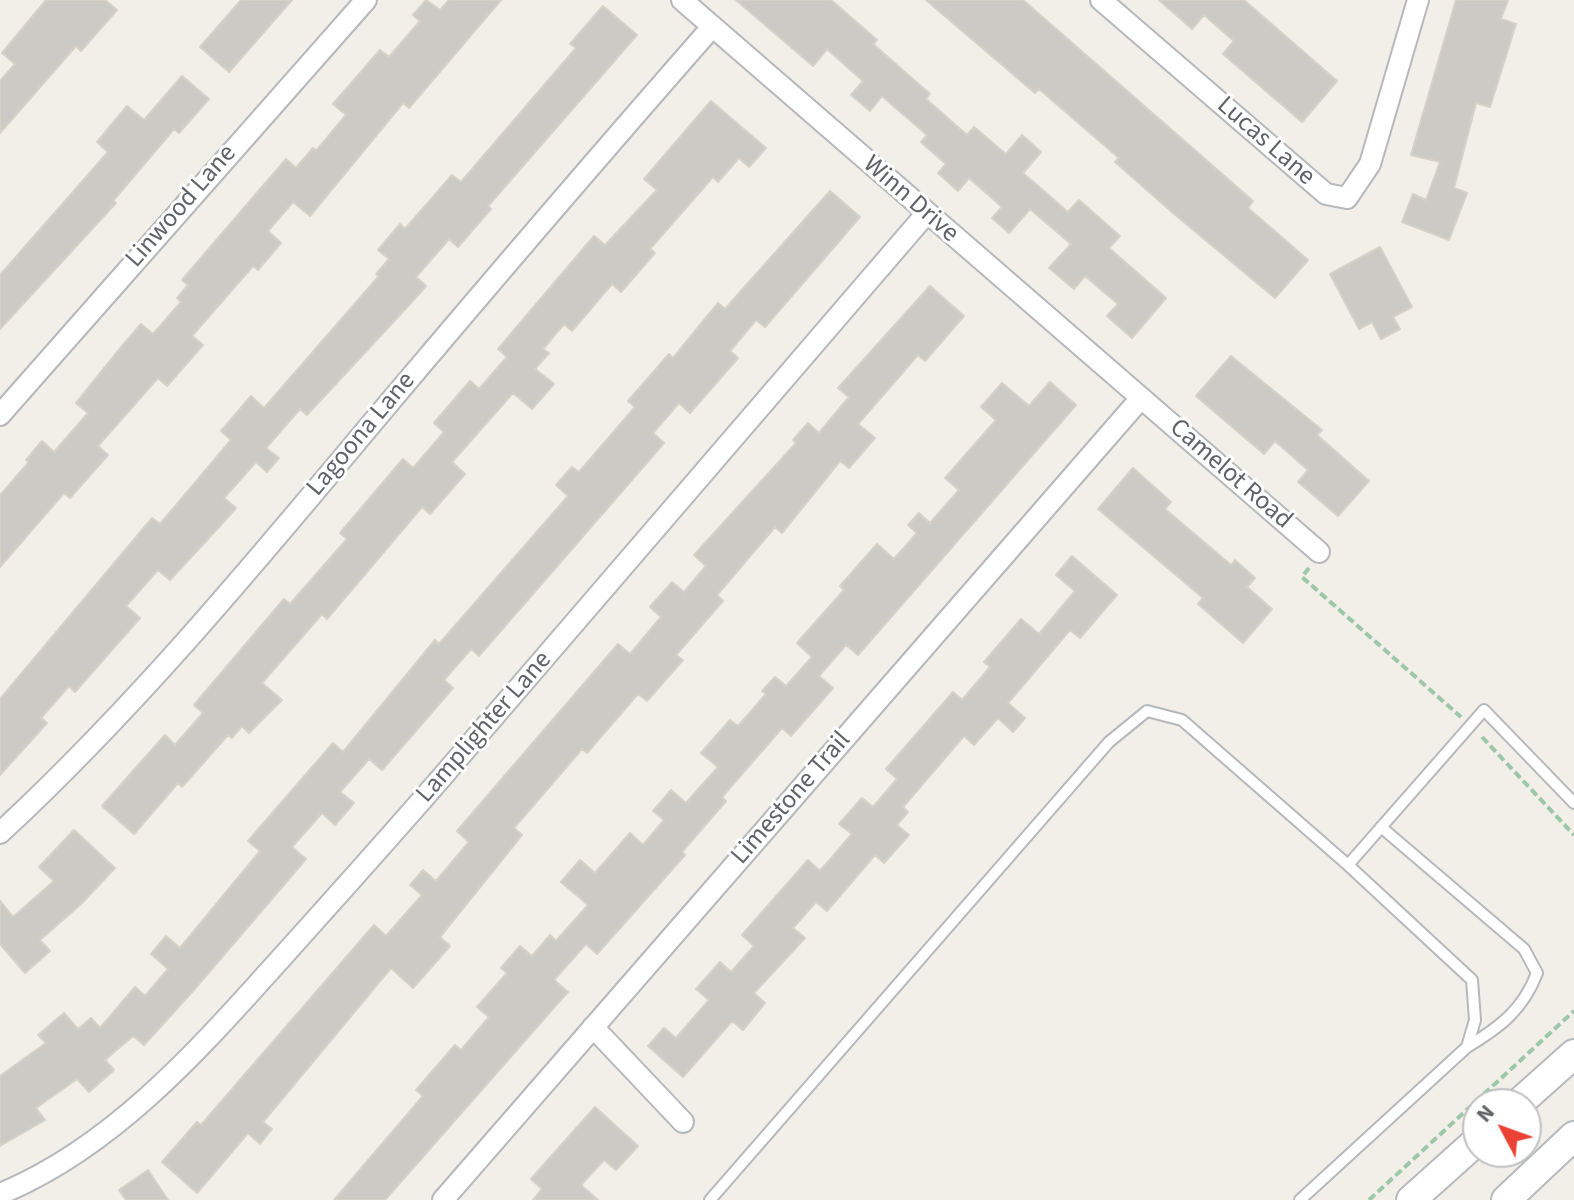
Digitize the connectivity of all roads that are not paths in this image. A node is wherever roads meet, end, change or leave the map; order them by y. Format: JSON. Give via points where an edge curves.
{"nodes":[{"id":1,"x":366,"y":0,"type":"edge"},
{"id":2,"x":682,"y":0,"type":"edge"},
{"id":3,"x":1101,"y":0,"type":"edge"},
{"id":4,"x":1418,"y":0,"type":"edge"},
{"id":5,"x":712,"y":27,"type":"junction"},
{"id":6,"x":926,"y":214,"type":"junction"},
{"id":7,"x":1141,"y":398,"type":"junction"},
{"id":8,"x":0,"y":415,"type":"edge"},
{"id":9,"x":1319,"y":552,"type":"road end"},
{"id":10,"x":1574,"y":803,"type":"edge"},
{"id":11,"x":1381,"y":827,"type":"junction"},
{"id":12,"x":0,"y":833,"type":"edge"},
{"id":13,"x":1348,"y":865,"type":"junction"},
{"id":14,"x":593,"y":1027,"type":"junction"},
{"id":15,"x":1467,"y":1047,"type":"junction"},
{"id":16,"x":1574,"y":1054,"type":"edge"},
{"id":17,"x":1536,"y":1088,"type":"edge"},
{"id":18,"x":683,"y":1122,"type":"dead end"},
{"id":19,"x":1574,"y":1136,"type":"edge"},
{"id":20,"x":1462,"y":1154,"type":"edge"},
{"id":21,"x":0,"y":1194,"type":"edge"},
{"id":22,"x":443,"y":1200,"type":"edge"},
{"id":23,"x":710,"y":1200,"type":"edge"},
{"id":24,"x":1300,"y":1200,"type":"edge"},
{"id":25,"x":1411,"y":1200,"type":"edge"},
{"id":26,"x":1506,"y":1200,"type":"edge"}],
"edges":[{"from":1,"to":8,"type":"street","name":"Linwood Lane"},
{"from":2,"to":5,"type":"street","name":"Winn Drive"},
{"from":3,"to":4,"type":"street","name":"Lucas Lane","via":[[1326,194],[1347,198],[1370,164]]},
{"from":5,"to":6,"type":"street","name":"Winn Drive"},
{"from":5,"to":12,"type":"street","name":"Lagoona Lane","via":[[247,571],[66,772]]},
{"from":6,"to":7,"type":"street","name":"Winn Drive"},
{"from":6,"to":21,"type":"street","name":"Lamplighter Lane","via":[[226,1019],[105,1131],[60,1163]]},
{"from":7,"to":9,"type":"street","name":"Camelot Road"},
{"from":7,"to":14,"type":"street","name":"Limestone Trail"},
{"from":10,"to":11,"type":"lane","via":[[1484,710]]},
{"from":11,"to":13,"type":"lane"},
{"from":11,"to":15,"type":"lane","via":[[1524,949],[1537,973],[1527,998],[1503,1025]]},
{"from":13,"to":15,"type":"lane","via":[[1472,980],[1475,1020]]},
{"from":13,"to":23,"type":"lane","via":[[1182,720],[1147,711],[1109,742]]},
{"from":14,"to":18,"type":"street"},
{"from":14,"to":22,"type":"street","name":"Limestone Trail"},
{"from":15,"to":24,"type":"lane"},
{"from":16,"to":17,"type":"main road"},
{"from":19,"to":26,"type":"main road"},
{"from":20,"to":25,"type":"main road"}]}
